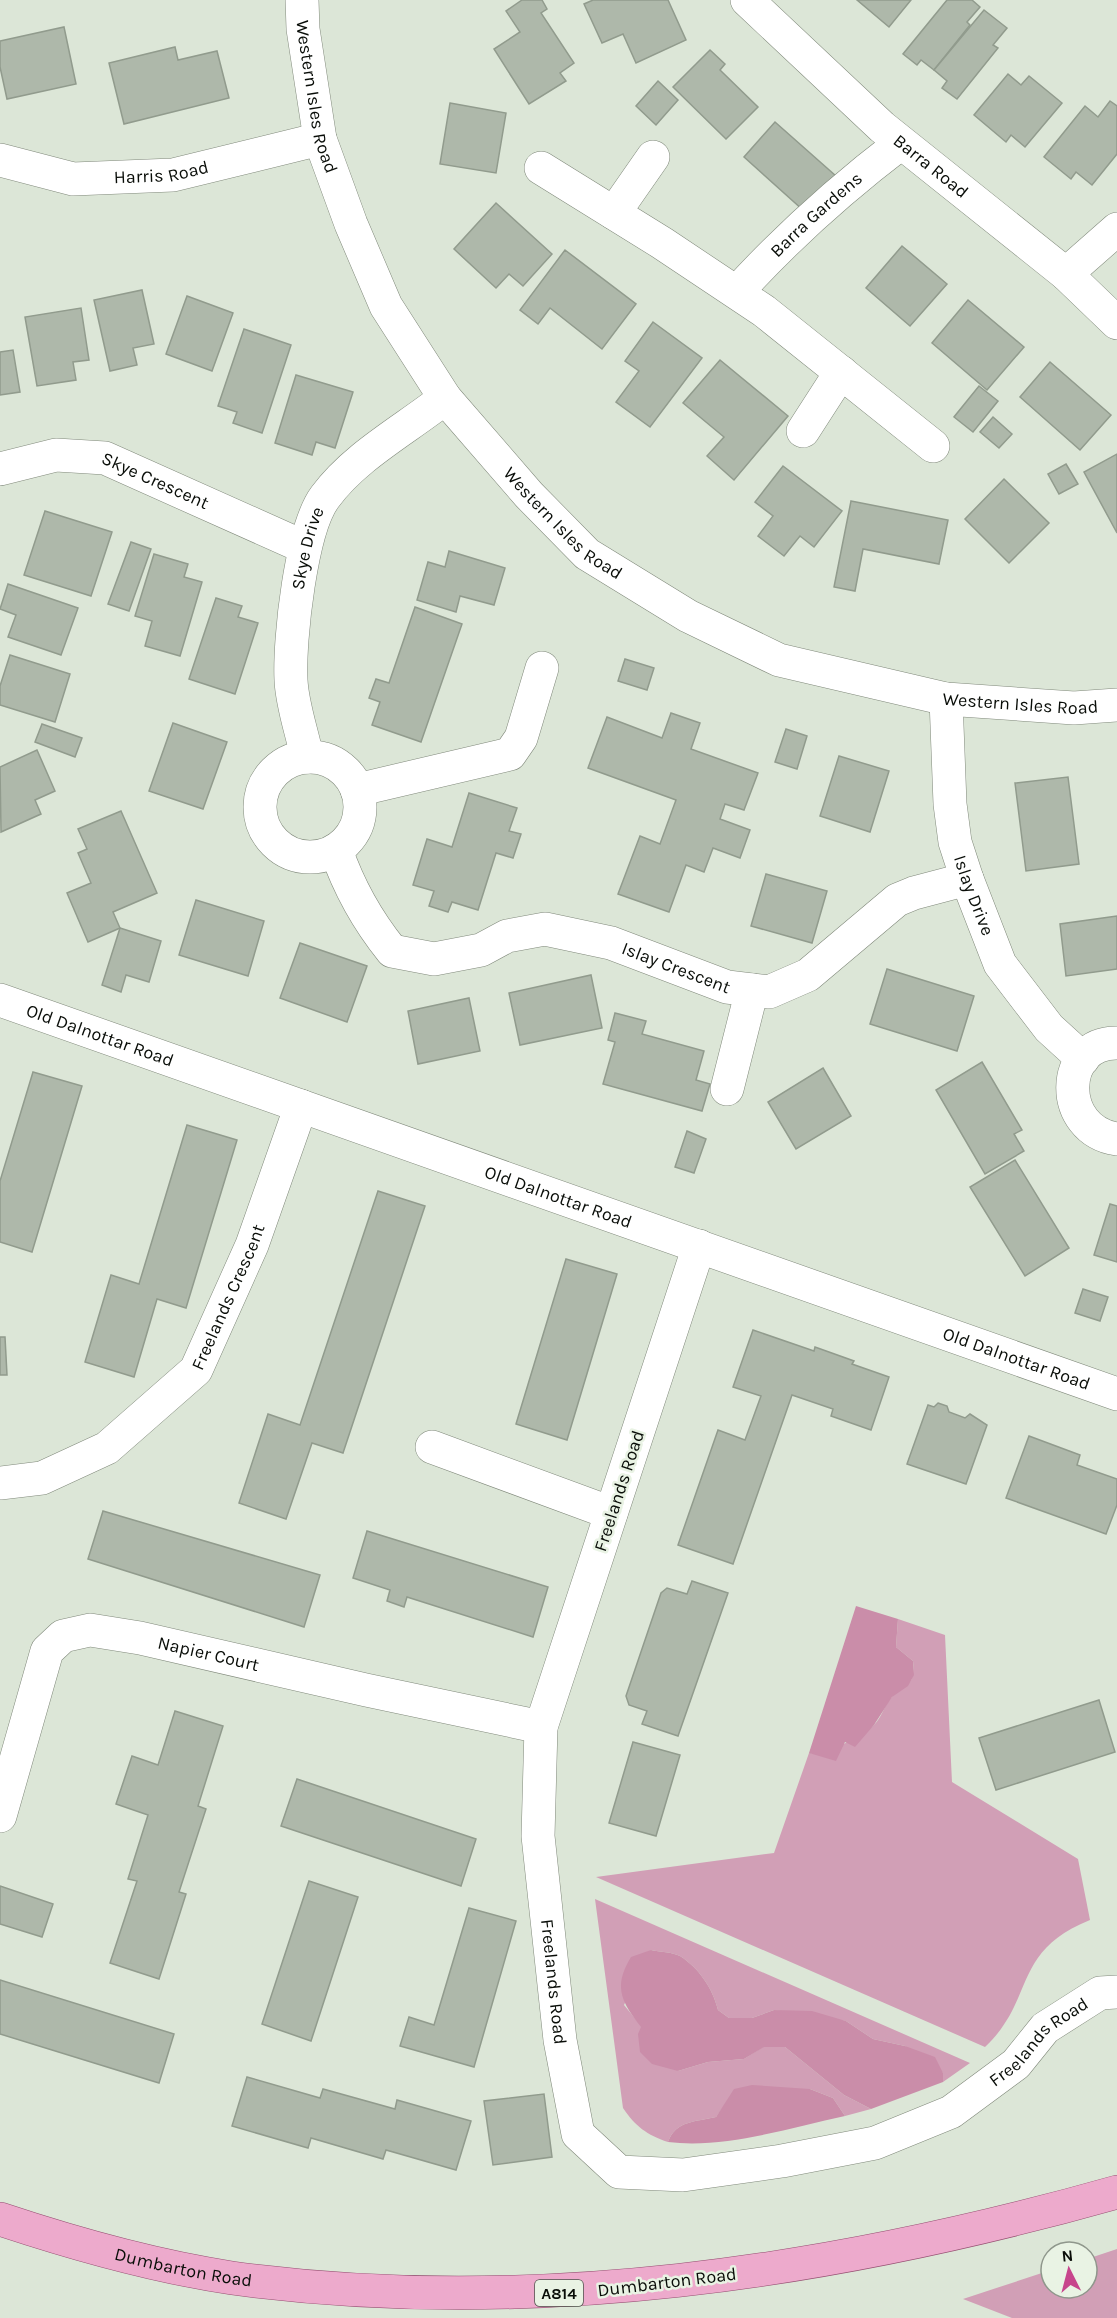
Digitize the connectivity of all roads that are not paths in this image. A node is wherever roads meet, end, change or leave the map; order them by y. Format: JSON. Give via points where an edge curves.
{"nodes":[{"id":1,"x":303,"y":0,"type":"edge"},
{"id":2,"x":748,"y":1,"type":"edge"},
{"id":3,"x":320,"y":140,"type":"junction"},
{"id":4,"x":901,"y":143,"type":"junction"},
{"id":5,"x":653,"y":157,"type":"dead end"},
{"id":6,"x":0,"y":160,"type":"edge"},
{"id":7,"x":541,"y":168,"type":"dead end"},
{"id":8,"x":614,"y":213,"type":"junction"},
{"id":9,"x":1117,"y":229,"type":"edge"},
{"id":10,"x":1066,"y":274,"type":"junction"},
{"id":11,"x":737,"y":292,"type":"junction"},
{"id":12,"x":1117,"y":322,"type":"edge"},
{"id":13,"x":841,"y":372,"type":"junction"},
{"id":14,"x":445,"y":398,"type":"junction"},
{"id":15,"x":803,"y":431,"type":"dead end"},
{"id":16,"x":933,"y":446,"type":"dead end"},
{"id":17,"x":0,"y":470,"type":"edge"},
{"id":18,"x":304,"y":547,"type":"junction"},
{"id":19,"x":542,"y":668,"type":"dead end"},
{"id":20,"x":946,"y":699,"type":"junction"},
{"id":21,"x":1117,"y":705,"type":"edge"},
{"id":22,"x":307,"y":757,"type":"junction"},
{"id":23,"x":357,"y":790,"type":"junction"},
{"id":24,"x":336,"y":850,"type":"junction"},
{"id":25,"x":967,"y":879,"type":"junction"},
{"id":26,"x":752,"y":990,"type":"junction"},
{"id":27,"x":0,"y":1000,"type":"edge"},
{"id":28,"x":1117,"y":1043,"type":"edge"},
{"id":29,"x":1083,"y":1059,"type":"junction"},
{"id":30,"x":727,"y":1089,"type":"dead end"},
{"id":31,"x":301,"y":1106,"type":"junction"},
{"id":32,"x":1117,"y":1139,"type":"edge"},
{"id":33,"x":699,"y":1246,"type":"junction"},
{"id":34,"x":1117,"y":1394,"type":"edge"},
{"id":35,"x":432,"y":1447,"type":"dead end"},
{"id":36,"x":0,"y":1483,"type":"edge"},
{"id":37,"x":611,"y":1513,"type":"junction"},
{"id":38,"x":541,"y":1727,"type":"junction"},
{"id":39,"x":0,"y":1816,"type":"edge"},
{"id":40,"x":1117,"y":1992,"type":"edge"},
{"id":41,"x":1117,"y":2192,"type":"edge"},
{"id":42,"x":0,"y":2219,"type":"edge"}],
"edges":[{"from":1,"to":3,"type":"street","name":"Western Isles Road","via":[[303,29]]},
{"from":2,"to":4,"type":"street","name":"Barra Road"},
{"from":3,"to":6,"type":"street","name":"Harris Road","via":[[172,175],[73,179]]},
{"from":3,"to":14,"type":"street","name":"Western Isles Road","via":[[386,306]]},
{"from":4,"to":10,"type":"street","name":"Barra Road"},
{"from":4,"to":11,"type":"street","name":"Barra Gardens","via":[[847,184],[777,248]]},
{"from":5,"to":8,"type":"street"},
{"from":7,"to":8,"type":"street"},
{"from":8,"to":11,"type":"street"},
{"from":9,"to":10,"type":"street"},
{"from":10,"to":12,"type":"street","name":"Barra Road"},
{"from":11,"to":13,"type":"street"},
{"from":13,"to":15,"type":"street"},
{"from":13,"to":16,"type":"street"},
{"from":14,"to":18,"type":"street","name":"Skye Drive","via":[[350,469],[324,498]]},
{"from":14,"to":20,"type":"street","name":"Western Isles Road","via":[[529,495],[587,554],[688,616],[779,660]]},
{"from":17,"to":18,"type":"street","name":"Skye Crescent","via":[[56,455],[105,458]]},
{"from":18,"to":22,"type":"street","name":"Skye Drive","via":[[293,627],[291,681]]},
{"from":19,"to":23,"type":"street","via":[[521,738],[510,754]]},
{"from":20,"to":21,"type":"street","name":"Western Isles Road","via":[[1074,708]]},
{"from":20,"to":25,"type":"street","name":"Islay Drive","via":[[950,804],[955,842]]},
{"from":22,"to":23,"type":"street","via":[[327,759],[346,772]]},
{"from":22,"to":24,"type":"street","via":[[289,760],[270,775],[262,789],[259,810],[265,832],[281,849],[295,855],[313,858]]},
{"from":23,"to":24,"type":"street","via":[[357,827]]},
{"from":24,"to":26,"type":"street","name":"Islay Crescent","via":[[347,883],[373,928],[392,951],[434,959],[481,950],[507,936],[545,929],[610,943],[727,987]]},
{"from":25,"to":26,"type":"street","name":"Islay Crescent","via":[[897,900],[808,975],[768,992]]},
{"from":25,"to":29,"type":"street","name":"Islay Drive","via":[[1000,964],[1048,1028]]},
{"from":26,"to":30,"type":"street"},
{"from":27,"to":31,"type":"street","name":"Old Dalnottar Road"},
{"from":28,"to":29,"type":"street","via":[[1091,1051]]},
{"from":29,"to":32,"type":"street","via":[[1076,1070],[1071,1095],[1076,1112],[1086,1125]]},
{"from":31,"to":33,"type":"street","name":"Old Dalnottar Road"},
{"from":31,"to":36,"type":"street","name":"Freelands Crescent","via":[[252,1245],[196,1370],[107,1448],[42,1478]]},
{"from":33,"to":34,"type":"street","name":"Old Dalnottar Road"},
{"from":33,"to":37,"type":"street","name":"Freelands Road"},
{"from":35,"to":37,"type":"street"},
{"from":37,"to":38,"type":"street","name":"Freelands Road"},
{"from":38,"to":39,"type":"street","name":"Napier Court","via":[[90,1630],[63,1636],[47,1651]]},
{"from":38,"to":40,"type":"street","name":"Freelands Road","via":[[538,1836],[560,2040],[578,2134],[619,2172],[683,2175],[875,2143],[951,2112],[1016,2064],[1045,2028],[1100,1993]]},
{"from":41,"to":42,"type":"main road","name":"Dumbarton Road","number":"A814","via":[[968,2230],[749,2273],[666,2284],[504,2296],[327,2290],[230,2278],[130,2257]]}]}
